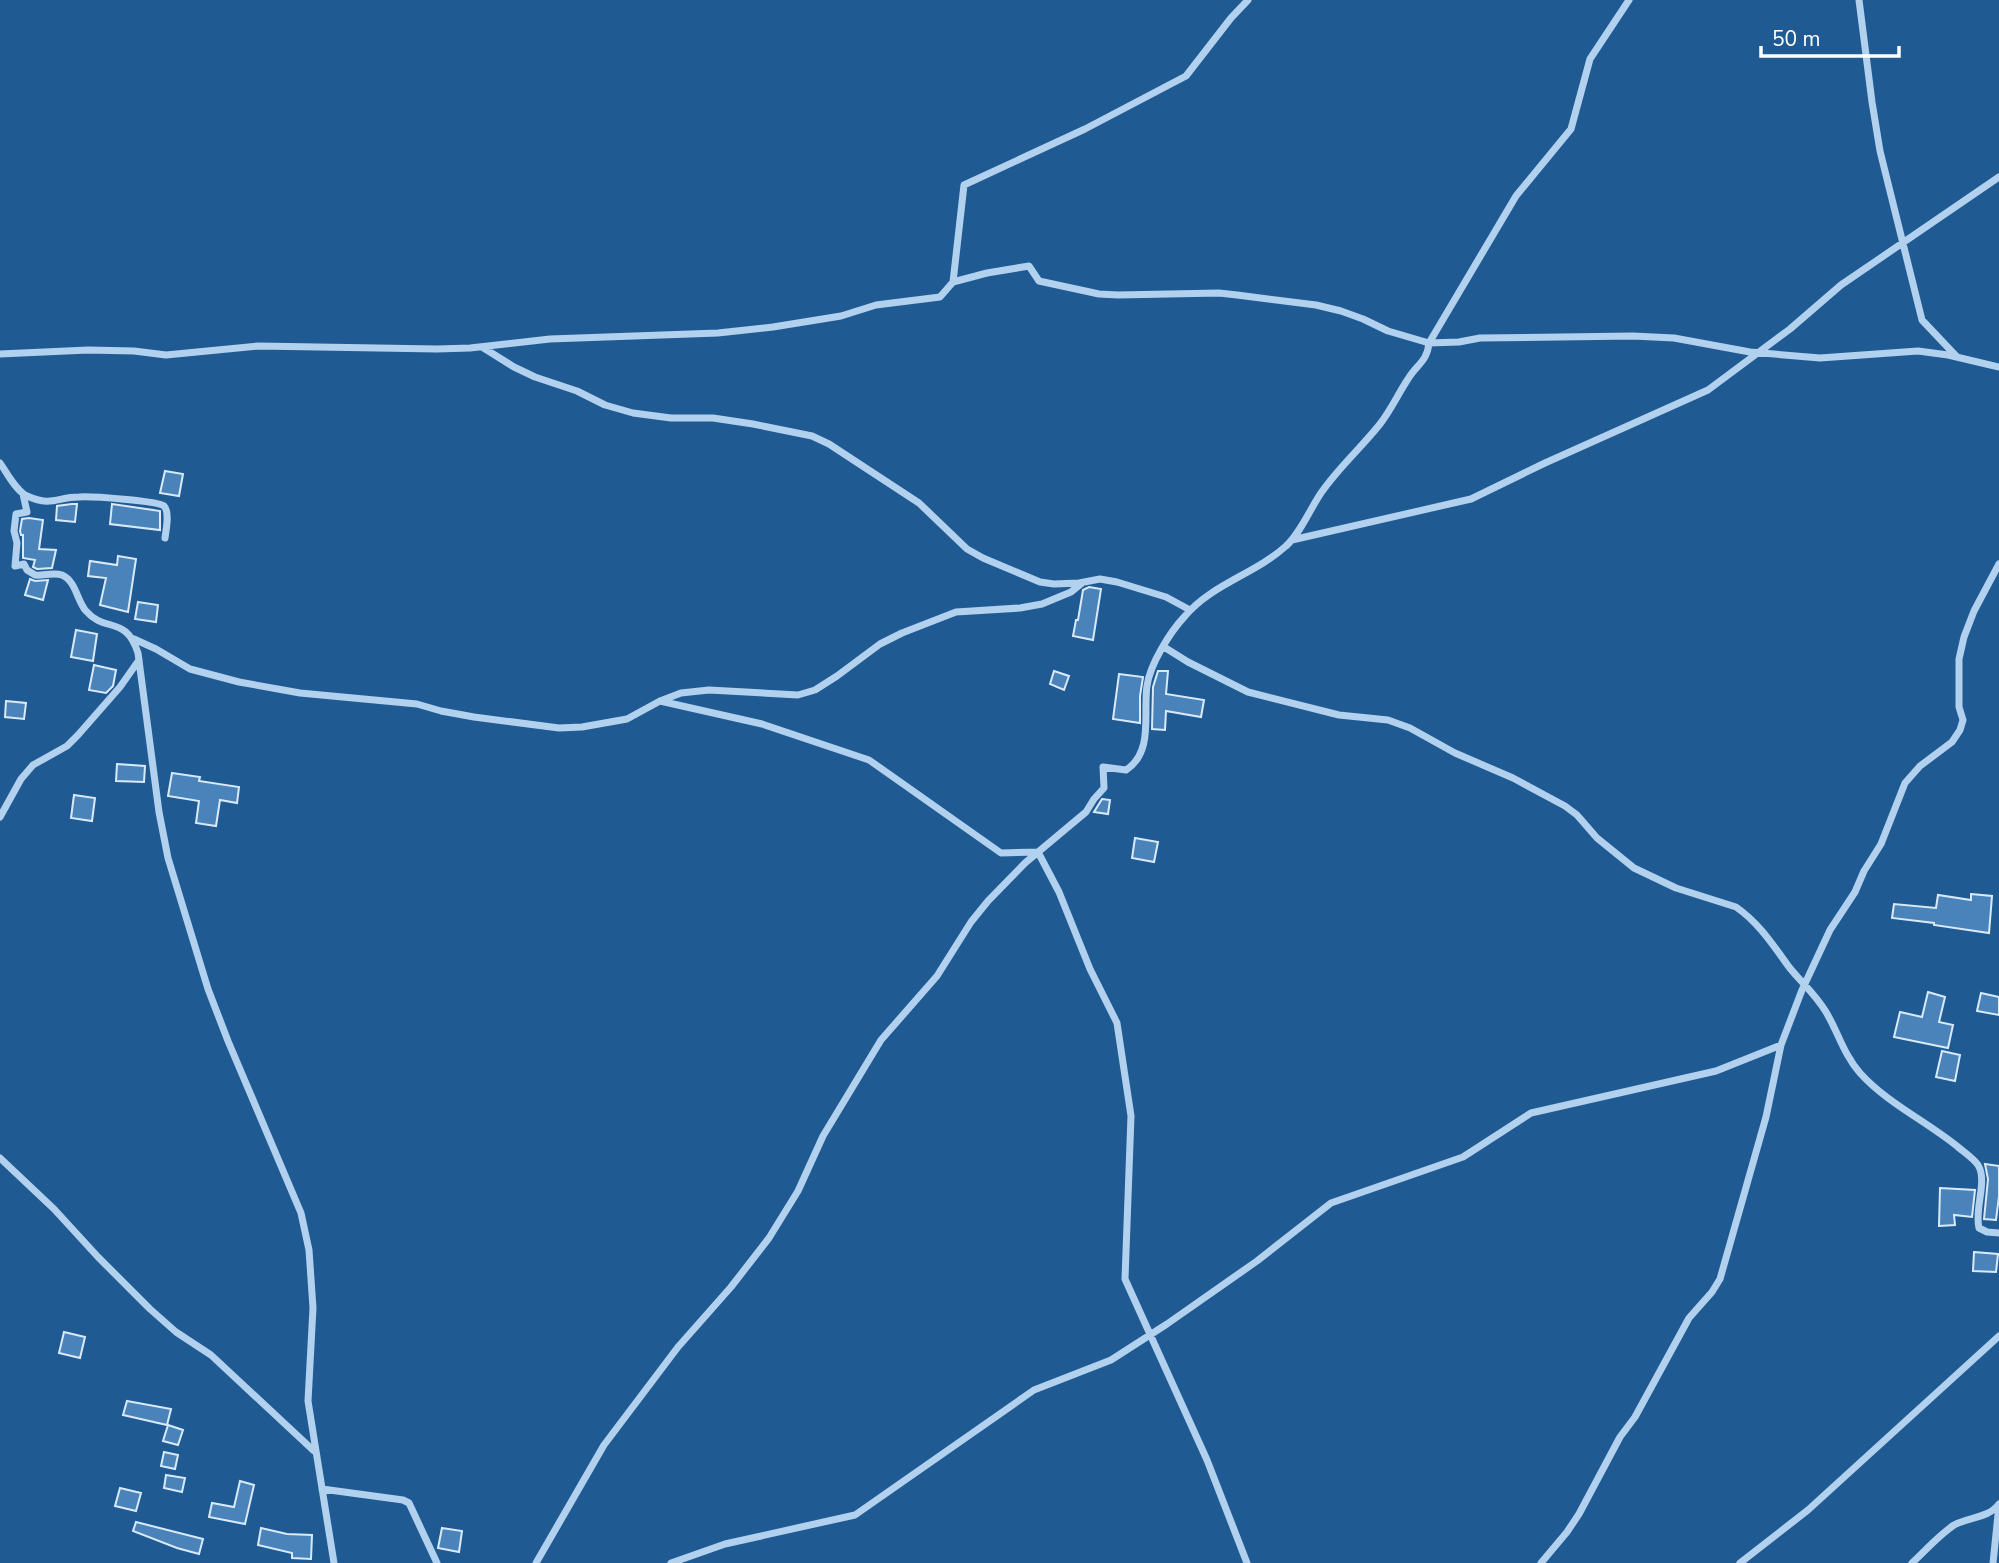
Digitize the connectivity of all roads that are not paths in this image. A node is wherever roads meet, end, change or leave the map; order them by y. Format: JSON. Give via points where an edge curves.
{"nodes":[{"id":1,"x":1248,"y":0,"type":"edge"},
{"id":2,"x":1629,"y":0,"type":"edge"},
{"id":3,"x":1859,"y":0,"type":"edge"},
{"id":4,"x":1999,"y":177,"type":"edge"},
{"id":5,"x":1903,"y":243,"type":"junction"},
{"id":6,"x":953,"y":282,"type":"junction"},
{"id":7,"x":1429,"y":343,"type":"junction"},
{"id":8,"x":481,"y":347,"type":"junction"},
{"id":9,"x":1759,"y":352,"type":"junction"},
{"id":10,"x":0,"y":354,"type":"edge"},
{"id":11,"x":1958,"y":358,"type":"junction"},
{"id":12,"x":1999,"y":367,"type":"edge"},
{"id":13,"x":0,"y":463,"type":"edge"},
{"id":14,"x":23,"y":494,"type":"junction"},
{"id":15,"x":165,"y":538,"type":"dead end"},
{"id":16,"x":1292,"y":540,"type":"junction"},
{"id":17,"x":1999,"y":564,"type":"edge"},
{"id":18,"x":1083,"y":583,"type":"junction"},
{"id":19,"x":1189,"y":610,"type":"junction"},
{"id":20,"x":134,"y":639,"type":"junction"},
{"id":21,"x":1164,"y":647,"type":"junction"},
{"id":22,"x":139,"y":659,"type":"junction"},
{"id":23,"x":660,"y":701,"type":"junction"},
{"id":24,"x":0,"y":817,"type":"edge"},
{"id":25,"x":1038,"y":852,"type":"junction"},
{"id":26,"x":1805,"y":983,"type":"junction"},
{"id":27,"x":1781,"y":1045,"type":"junction"},
{"id":28,"x":0,"y":1157,"type":"edge"},
{"id":29,"x":1999,"y":1233,"type":"edge"},
{"id":30,"x":1149,"y":1336,"type":"junction"},
{"id":31,"x":1999,"y":1336,"type":"edge"},
{"id":32,"x":315,"y":1451,"type":"junction"},
{"id":33,"x":322,"y":1489,"type":"junction"},
{"id":34,"x":1999,"y":1504,"type":"edge"},
{"id":35,"x":334,"y":1563,"type":"edge"},
{"id":36,"x":437,"y":1563,"type":"edge"},
{"id":37,"x":536,"y":1563,"type":"edge"},
{"id":38,"x":671,"y":1563,"type":"edge"},
{"id":39,"x":1247,"y":1563,"type":"edge"},
{"id":40,"x":1541,"y":1563,"type":"edge"},
{"id":41,"x":1740,"y":1563,"type":"edge"},
{"id":42,"x":1912,"y":1563,"type":"edge"},
{"id":43,"x":1993,"y":1563,"type":"edge"}],
"edges":[{"from":1,"to":6,"type":"street","via":[[1186,76],[964,186]]},
{"from":2,"to":7,"type":"street","via":[[1590,59],[1571,129],[1516,196]]},
{"from":3,"to":5,"type":"street","via":[[1880,151]]},
{"from":4,"to":5,"type":"street"},
{"from":5,"to":9,"type":"street","via":[[1841,285]]},
{"from":5,"to":11,"type":"street","via":[[1922,320]]},
{"from":6,"to":7,"type":"street","via":[[1029,266],[1039,281],[1099,294],[1219,293],[1316,305]]},
{"from":6,"to":8,"type":"street","via":[[940,297],[876,305],[774,327]]},
{"from":7,"to":9,"type":"street","via":[[1633,336]]},
{"from":7,"to":16,"type":"street","via":[[1428,355],[1322,491]]},
{"from":8,"to":10,"type":"street","via":[[258,346],[166,355],[88,350]]},
{"from":8,"to":18,"type":"street","via":[[536,377],[634,413],[713,418],[812,436],[919,503],[961,544],[983,558],[1040,582]]},
{"from":9,"to":11,"type":"street","via":[[1820,358],[1918,351]]},
{"from":9,"to":16,"type":"street","via":[[1708,390],[1471,499]]},
{"from":11,"to":12,"type":"street"},
{"from":13,"to":14,"type":"street"},
{"from":14,"to":15,"type":"street","via":[[54,502],[84,497],[163,505],[167,509]]},
{"from":14,"to":20,"type":"street","via":[[27,512],[16,514],[15,566],[24,564],[35,575],[64,576],[88,614],[127,631]]},
{"from":16,"to":19,"type":"street","via":[[1272,558]]},
{"from":17,"to":26,"type":"street","via":[[1964,637],[1959,659],[1960,730],[1905,783],[1881,844]]},
{"from":18,"to":19,"type":"street","via":[[1100,579],[1130,586],[1167,597]]},
{"from":18,"to":23,"type":"street","via":[[1042,604],[956,612],[902,633],[814,690],[798,695],[709,690]]},
{"from":19,"to":21,"type":"street"},
{"from":20,"to":22,"type":"street"},
{"from":20,"to":23,"type":"street","via":[[190,669],[239,682],[417,704],[559,728],[626,719]]},
{"from":21,"to":25,"type":"street","via":[[1147,686],[1147,721],[1137,762],[1126,770],[1103,766],[1104,788],[1086,812]]},
{"from":21,"to":26,"type":"street","via":[[1248,692],[1410,728],[1546,795],[1577,815],[1634,868],[1658,881],[1736,907],[1770,939]]},
{"from":22,"to":24,"type":"street","via":[[78,735],[33,765]]},
{"from":22,"to":32,"type":"street","via":[[168,858],[208,989],[296,1202],[309,1250],[313,1308],[308,1401]]},
{"from":23,"to":25,"type":"street","via":[[762,724],[869,760],[1001,853]]},
{"from":25,"to":30,"type":"street","via":[[1117,1023],[1131,1116],[1125,1279]]},
{"from":25,"to":37,"type":"street","via":[[988,901],[937,976],[881,1040],[769,1238],[604,1445]]},
{"from":26,"to":27,"type":"street"},
{"from":26,"to":29,"type":"street","via":[[1858,1070],[1877,1091],[1975,1161],[1982,1176],[1979,1228]]},
{"from":27,"to":30,"type":"street","via":[[1716,1071],[1531,1113],[1463,1157],[1331,1203]]},
{"from":27,"to":40,"type":"street","via":[[1766,1117],[1720,1279],[1689,1318],[1567,1532]]},
{"from":28,"to":32,"type":"street","via":[[150,1309],[211,1355]]},
{"from":30,"to":38,"type":"street","via":[[1111,1360],[1034,1390],[855,1515],[725,1544]]},
{"from":30,"to":39,"type":"street"},
{"from":31,"to":41,"type":"street","via":[[1808,1510]]},
{"from":32,"to":33,"type":"street"},
{"from":33,"to":35,"type":"street"},
{"from":33,"to":36,"type":"street","via":[[409,1503]]},
{"from":34,"to":42,"type":"street","via":[[1956,1524]]},
{"from":34,"to":43,"type":"street"}]}
